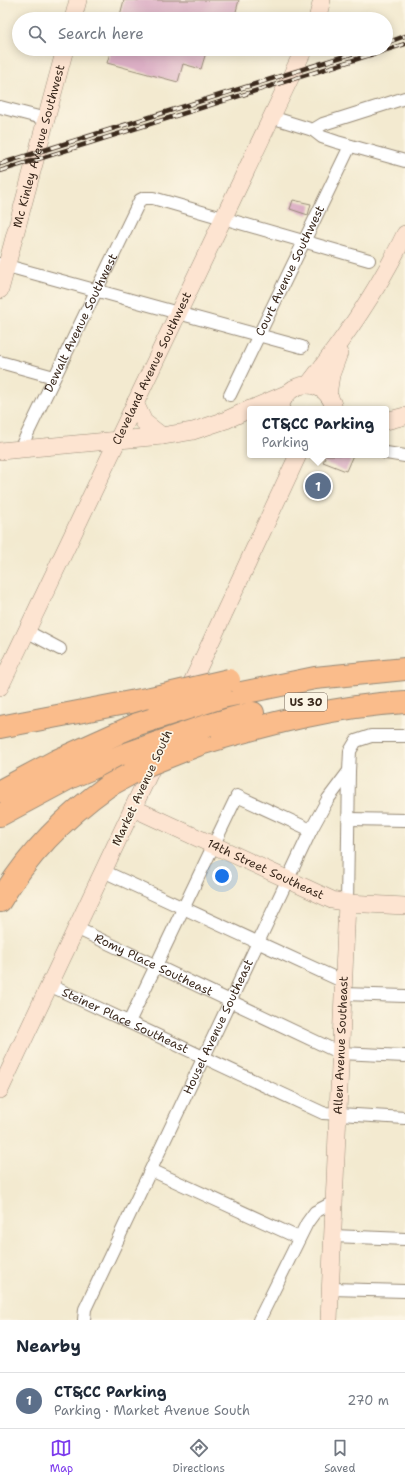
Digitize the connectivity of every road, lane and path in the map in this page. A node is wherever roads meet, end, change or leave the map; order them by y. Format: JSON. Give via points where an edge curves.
{"nodes":[{"id":1,"x":78,"y":0,"type":"edge"},
{"id":2,"x":322,"y":0,"type":"edge"},
{"id":3,"x":75,"y":12,"type":"edge"},
{"id":4,"x":319,"y":12,"type":"edge"},
{"id":5,"x":63,"y":56,"type":"edge"},
{"id":6,"x":301,"y":56,"type":"edge"},
{"id":7,"x":405,"y":98,"type":"edge"},
{"id":8,"x":0,"y":107,"type":"edge"},
{"id":9,"x":271,"y":117,"type":"junction"},
{"id":10,"x":46,"y":119,"type":"junction"},
{"id":11,"x":313,"y":130,"type":"junction"},
{"id":12,"x":350,"y":146,"type":"junction"},
{"id":13,"x":405,"y":161,"type":"edge"},
{"id":14,"x":223,"y":218,"type":"junction"},
{"id":15,"x":405,"y":234,"type":"edge"},
{"id":16,"x":305,"y":242,"type":"junction"},
{"id":17,"x":369,"y":260,"type":"dead end"},
{"id":18,"x":3,"y":265,"type":"edge"},
{"id":19,"x":0,"y":290,"type":"edge"},
{"id":20,"x":96,"y":290,"type":"junction"},
{"id":21,"x":178,"y":313,"type":"junction"},
{"id":22,"x":260,"y":336,"type":"junction"},
{"id":23,"x":345,"y":336,"type":"junction"},
{"id":24,"x":302,"y":347,"type":"dead end"},
{"id":25,"x":0,"y":362,"type":"edge"},
{"id":26,"x":54,"y":377,"type":"junction"},
{"id":27,"x":308,"y":385,"type":"junction"},
{"id":28,"x":288,"y":392,"type":"junction"},
{"id":29,"x":230,"y":395,"type":"dead end"},
{"id":30,"x":135,"y":403,"type":"junction"},
{"id":31,"x":334,"y":405,"type":"edge"},
{"id":32,"x":257,"y":406,"type":"edge"},
{"id":33,"x":281,"y":406,"type":"edge"},
{"id":34,"x":247,"y":410,"type":"edge"},
{"id":35,"x":226,"y":420,"type":"junction"},
{"id":36,"x":247,"y":421,"type":"edge"},
{"id":37,"x":162,"y":436,"type":"junction"},
{"id":38,"x":118,"y":440,"type":"junction"},
{"id":39,"x":20,"y":449,"type":"junction"},
{"id":40,"x":0,"y":451,"type":"edge"},
{"id":41,"x":389,"y":453,"type":"edge"},
{"id":42,"x":405,"y":456,"type":"edge"},
{"id":43,"x":286,"y":458,"type":"edge"},
{"id":44,"x":297,"y":458,"type":"edge"},
{"id":45,"x":284,"y":486,"type":"junction"},
{"id":46,"x":28,"y":632,"type":"junction"},
{"id":47,"x":60,"y":649,"type":"dead end"},
{"id":48,"x":405,"y":668,"type":"edge"},
{"id":49,"x":0,"y":687,"type":"edge"},
{"id":50,"x":225,"y":689,"type":"junction"},
{"id":51,"x":405,"y":691,"type":"edge"},
{"id":52,"x":405,"y":702,"type":"edge"},
{"id":53,"x":0,"y":727,"type":"edge"},
{"id":54,"x":204,"y":735,"type":"junction"},
{"id":55,"x":405,"y":736,"type":"edge"},
{"id":56,"x":349,"y":771,"type":"junction"},
{"id":57,"x":0,"y":790,"type":"edge"},
{"id":58,"x":133,"y":808,"type":"junction"},
{"id":59,"x":349,"y":819,"type":"junction"},
{"id":60,"x":2,"y":820,"type":"edge"},
{"id":61,"x":405,"y":820,"type":"edge"},
{"id":62,"x":311,"y":830,"type":"junction"},
{"id":63,"x":213,"y":846,"type":"junction"},
{"id":64,"x":103,"y":871,"type":"junction"},
{"id":65,"x":288,"y":881,"type":"junction"},
{"id":66,"x":0,"y":901,"type":"edge"},
{"id":67,"x":347,"y":903,"type":"junction"},
{"id":68,"x":405,"y":906,"type":"edge"},
{"id":69,"x":183,"y":909,"type":"junction"},
{"id":70,"x":76,"y":928,"type":"junction"},
{"id":71,"x":258,"y":943,"type":"junction"},
{"id":72,"x":156,"y":966,"type":"junction"},
{"id":73,"x":49,"y":985,"type":"junction"},
{"id":74,"x":344,"y":988,"type":"junction"},
{"id":75,"x":405,"y":996,"type":"edge"},
{"id":76,"x":231,"y":1001,"type":"junction"},
{"id":77,"x":129,"y":1022,"type":"junction"},
{"id":78,"x":340,"y":1053,"type":"junction"},
{"id":79,"x":405,"y":1056,"type":"edge"},
{"id":80,"x":204,"y":1057,"type":"junction"},
{"id":81,"x":0,"y":1090,"type":"edge"},
{"id":82,"x":338,"y":1115,"type":"junction"},
{"id":83,"x":405,"y":1118,"type":"edge"},
{"id":84,"x":151,"y":1170,"type":"junction"},
{"id":85,"x":334,"y":1202,"type":"junction"},
{"id":86,"x":333,"y":1236,"type":"junction"},
{"id":87,"x":299,"y":1238,"type":"junction"},
{"id":88,"x":405,"y":1238,"type":"edge"},
{"id":89,"x":331,"y":1289,"type":"junction"},
{"id":90,"x":405,"y":1291,"type":"edge"},
{"id":91,"x":84,"y":1320,"type":"edge"},
{"id":92,"x":259,"y":1320,"type":"edge"},
{"id":93,"x":330,"y":1320,"type":"edge"}],
"edges":[{"from":1,"to":3,"type":"street"},
{"from":2,"to":4,"type":"street"},
{"from":5,"to":10,"type":"street","name":"Mc Kinley Avenue Southwest"},
{"from":6,"to":9,"type":"street","name":"Cleveland Avenue Southwest"},
{"from":7,"to":11,"type":"street","via":[[323,124]]},
{"from":8,"to":10,"type":"street"},
{"from":9,"to":11,"type":"street"},
{"from":9,"to":14,"type":"street","name":"Cleveland Avenue Southwest"},
{"from":10,"to":18,"type":"street","name":"Mc Kinley Avenue Southwest"},
{"from":11,"to":12,"type":"street","via":[[322,137]]},
{"from":12,"to":13,"type":"street"},
{"from":12,"to":16,"type":"street","name":"Court Avenue Southwest"},
{"from":14,"to":16,"type":"street"},
{"from":14,"to":20,"type":"street","name":"Dewalt Avenue Southwest","via":[[153,198],[143,198],[137,203]]},
{"from":14,"to":21,"type":"street","name":"Cleveland Avenue Southwest"},
{"from":15,"to":23,"type":"street","via":[[390,266]]},
{"from":16,"to":17,"type":"street"},
{"from":16,"to":22,"type":"street","name":"Court Avenue Southwest"},
{"from":18,"to":19,"type":"street","name":"Mc Kinley Avenue Southwest"},
{"from":18,"to":20,"type":"street"},
{"from":20,"to":21,"type":"street"},
{"from":20,"to":26,"type":"street","name":"Dewalt Avenue Southwest"},
{"from":21,"to":22,"type":"street"},
{"from":21,"to":30,"type":"street","name":"Cleveland Avenue Southwest"},
{"from":22,"to":24,"type":"street"},
{"from":22,"to":29,"type":"street","name":"Court Avenue Southwest"},
{"from":23,"to":27,"type":"street"},
{"from":23,"to":31,"type":"street","via":[[331,376]]},
{"from":25,"to":26,"type":"street"},
{"from":26,"to":39,"type":"street","name":"Dewalt Avenue Southwest"},
{"from":27,"to":28,"type":"street","via":[[295,387]]},
{"from":27,"to":31,"type":"street","via":[[321,389]]},
{"from":28,"to":32,"type":"street"},
{"from":28,"to":33,"type":"street"},
{"from":30,"to":37,"type":"street","via":[[144,422]]},
{"from":30,"to":38,"type":"street","name":"Cleveland Avenue Southwest"},
{"from":34,"to":35,"type":"street"},
{"from":35,"to":36,"type":"street"},
{"from":35,"to":37,"type":"street","via":[[193,431]]},
{"from":37,"to":38,"type":"street"},
{"from":38,"to":39,"type":"street"},
{"from":38,"to":46,"type":"street","name":"Cleveland Avenue Southwest"},
{"from":39,"to":40,"type":"street"},
{"from":41,"to":42,"type":"street"},
{"from":43,"to":45,"type":"street","name":"Market Avenue South"},
{"from":44,"to":45,"type":"street","name":"Market Avenue South"},
{"from":45,"to":58,"type":"street","name":"Market Avenue South"},
{"from":46,"to":47,"type":"street"},
{"from":46,"to":49,"type":"street","name":"Cleveland Avenue Southwest"},
{"from":48,"to":50,"type":"highway","number":"US 30"},
{"from":50,"to":53,"type":"highway","bridge":true,"via":[[151,698]]},
{"from":50,"to":57,"type":"highway","number":"US 30","bridge":true,"via":[[138,724],[56,761]]},
{"from":51,"to":54,"type":"highway","number":"US 30","via":[[363,694],[252,713]]},
{"from":52,"to":54,"type":"highway","via":[[318,713]]},
{"from":54,"to":60,"type":"highway","number":"US 30","bridge":true,"via":[[126,754],[104,763],[76,783]]},
{"from":54,"to":66,"type":"highway","bridge":true,"via":[[108,786],[74,812],[40,844]]},
{"from":55,"to":56,"type":"street","via":[[375,735],[357,740],[350,750]]},
{"from":56,"to":59,"type":"street","name":"Allen Avenue Southeast"},
{"from":56,"to":62,"type":"street","name":"Housel Avenue Southeast","via":[[328,799]]},
{"from":58,"to":63,"type":"street","name":"14th Street Southeast"},
{"from":58,"to":64,"type":"street","name":"Market Avenue South"},
{"from":59,"to":61,"type":"street"},
{"from":59,"to":67,"type":"street","name":"Allen Avenue Southeast"},
{"from":62,"to":63,"type":"street","via":[[237,796]]},
{"from":62,"to":65,"type":"street","name":"Housel Avenue Southeast"},
{"from":63,"to":65,"type":"street","name":"14th Street Southeast"},
{"from":63,"to":69,"type":"street"},
{"from":64,"to":69,"type":"street"},
{"from":64,"to":70,"type":"street","name":"Market Avenue South"},
{"from":65,"to":67,"type":"street","name":"14th Street Southeast","via":[[327,898]]},
{"from":65,"to":71,"type":"street","name":"Housel Avenue Southeast"},
{"from":67,"to":68,"type":"street","name":"14th Street Southeast"},
{"from":67,"to":74,"type":"street","name":"Allen Avenue Southeast"},
{"from":69,"to":71,"type":"street"},
{"from":69,"to":72,"type":"street"},
{"from":70,"to":72,"type":"street","name":"Romy Place Southeast"},
{"from":70,"to":73,"type":"street","name":"Market Avenue South"},
{"from":71,"to":74,"type":"street"},
{"from":71,"to":76,"type":"street","name":"Housel Avenue Southeast"},
{"from":72,"to":76,"type":"street","name":"Romy Place Southeast"},
{"from":72,"to":77,"type":"street"},
{"from":73,"to":77,"type":"street","name":"Steiner Place Southeast"},
{"from":73,"to":81,"type":"street","name":"Market Avenue South"},
{"from":74,"to":75,"type":"street"},
{"from":74,"to":78,"type":"street","name":"Allen Avenue Southeast"},
{"from":76,"to":78,"type":"street","name":"Romy Place Southeast"},
{"from":76,"to":80,"type":"street","name":"Housel Avenue Southeast"},
{"from":77,"to":80,"type":"street","name":"Steiner Place Southeast"},
{"from":78,"to":79,"type":"street"},
{"from":78,"to":82,"type":"street","name":"Allen Avenue Southeast"},
{"from":80,"to":82,"type":"street","name":"Steiner Place Southeast","via":[[323,1113]]},
{"from":80,"to":84,"type":"street","name":"Housel Avenue Southeast"},
{"from":82,"to":83,"type":"street","name":"Steiner Place Southeast"},
{"from":82,"to":85,"type":"street","name":"Allen Avenue Southeast"},
{"from":84,"to":87,"type":"street"},
{"from":84,"to":91,"type":"street","name":"Housel Avenue Southeast","via":[[84,1311]]},
{"from":85,"to":86,"type":"street","name":"Allen Avenue Southeast"},
{"from":85,"to":87,"type":"street","via":[[315,1212]]},
{"from":86,"to":88,"type":"street"},
{"from":86,"to":89,"type":"street","name":"Allen Avenue Southeast"},
{"from":87,"to":92,"type":"street"},
{"from":89,"to":90,"type":"street"},
{"from":89,"to":93,"type":"street","name":"Allen Avenue Southeast"}]}
